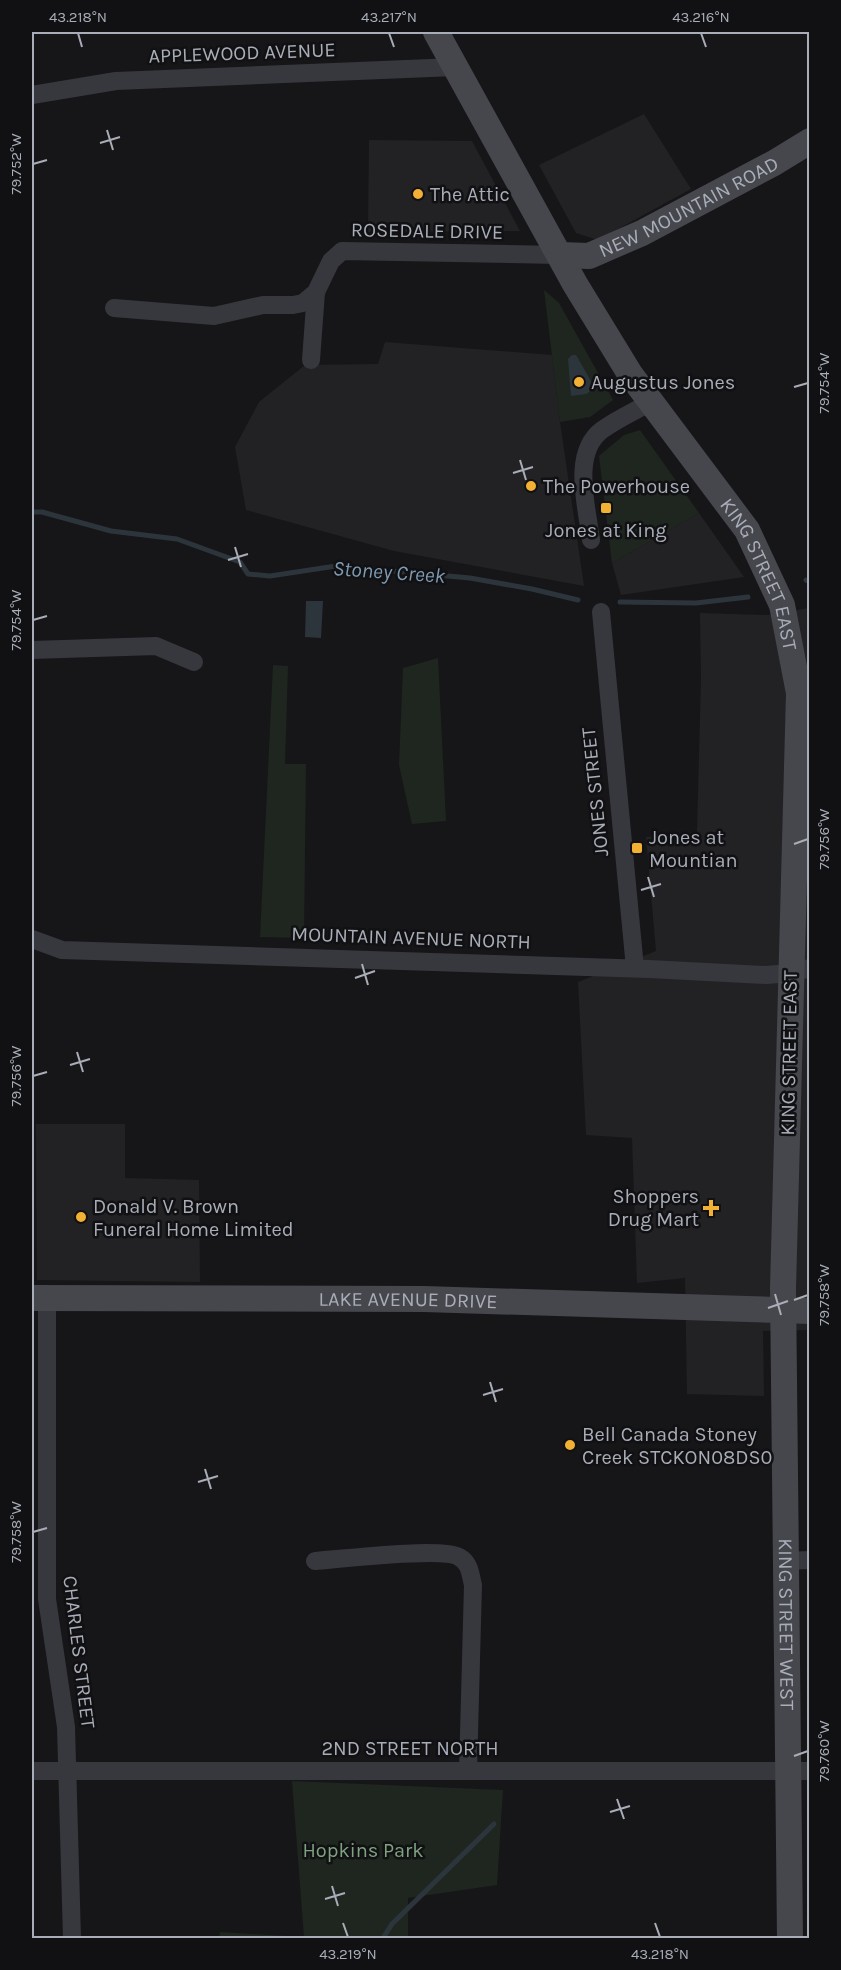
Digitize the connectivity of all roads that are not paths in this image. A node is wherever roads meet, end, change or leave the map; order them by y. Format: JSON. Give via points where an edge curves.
{"nodes":[{"id":1,"x":436,"y":32,"type":"edge"},
{"id":2,"x":455,"y":67,"type":"junction"},
{"id":3,"x":32,"y":95,"type":"edge"},
{"id":4,"x":810,"y":141,"type":"edge"},
{"id":5,"x":560,"y":255,"type":"junction"},
{"id":6,"x":316,"y":292,"type":"junction"},
{"id":7,"x":114,"y":308,"type":"dead end"},
{"id":8,"x":310,"y":360,"type":"dead end"},
{"id":9,"x":651,"y":402,"type":"junction"},
{"id":10,"x":591,"y":540,"type":"dead end"},
{"id":11,"x":601,"y":612,"type":"dead end"},
{"id":12,"x":32,"y":651,"type":"edge"},
{"id":13,"x":194,"y":662,"type":"dead end"},
{"id":14,"x":804,"y":693,"type":"edge"},
{"id":15,"x":32,"y":939,"type":"edge"},
{"id":16,"x":635,"y":968,"type":"junction"},
{"id":17,"x":800,"y":971,"type":"edge"},
{"id":18,"x":39,"y":1298,"type":"edge"},
{"id":19,"x":784,"y":1310,"type":"junction"},
{"id":20,"x":810,"y":1311,"type":"edge"},
{"id":21,"x":797,"y":1560,"type":"edge"},
{"id":22,"x":315,"y":1561,"type":"dead end"},
{"id":23,"x":32,"y":1771,"type":"edge"},
{"id":24,"x":69,"y":1771,"type":"junction"},
{"id":25,"x":468,"y":1771,"type":"junction"},
{"id":26,"x":799,"y":1771,"type":"edge"},
{"id":27,"x":72,"y":1938,"type":"edge"},
{"id":28,"x":789,"y":1938,"type":"edge"}],
"edges":[{"from":1,"to":2,"type":"main road","name":"KING STREET EAST"},
{"from":2,"to":3,"type":"street","name":"APPLEWOOD AVENUE","via":[[116,81]]},
{"from":2,"to":5,"type":"main road","name":"KING STREET EAST"},
{"from":4,"to":5,"type":"main road","name":"NEW MOUNTAIN ROAD","via":[[633,238],[589,256]]},
{"from":5,"to":6,"type":"street","name":"ROSEDALE DRIVE","via":[[342,251],[331,261]]},
{"from":5,"to":9,"type":"main road","name":"KING STREET EAST","via":[[630,374]]},
{"from":6,"to":7,"type":"street","via":[[303,303],[263,305],[214,316]]},
{"from":6,"to":8,"type":"street"},
{"from":9,"to":10,"type":"street","via":[[600,431],[587,448],[582,464]]},
{"from":9,"to":14,"type":"main road","name":"KING STREET EAST","via":[[747,530],[782,606]]},
{"from":11,"to":16,"type":"street","name":"JONES STREET"},
{"from":12,"to":13,"type":"street","via":[[156,646]]},
{"from":14,"to":17,"type":"main road","name":"KING STREET EAST"},
{"from":15,"to":16,"type":"street","name":"MOUNTAIN AVENUE NORTH","via":[[62,950]]},
{"from":16,"to":17,"type":"street","name":"MOUNTAIN AVENUE NORTH","via":[[766,975]]},
{"from":17,"to":19,"type":"main road","name":"KING STREET EAST"},
{"from":18,"to":19,"type":"main road","name":"LAKE AVENUE DRIVE","via":[[424,1299]]},
{"from":18,"to":24,"type":"street","name":"CHARLES STREET","via":[[47,1599]]},
{"from":19,"to":20,"type":"main road","name":"LAKE AVENUE DRIVE"},
{"from":19,"to":21,"type":"main road","name":"KING STREET WEST"},
{"from":21,"to":26,"type":"main road","name":"KING STREET WEST"},
{"from":22,"to":25,"type":"street","via":[[435,1552],[458,1556],[468,1564],[473,1585]]},
{"from":23,"to":24,"type":"street","name":"2ND STREET NORTH"},
{"from":24,"to":25,"type":"street","name":"2ND STREET NORTH"},
{"from":24,"to":27,"type":"street","name":"CHARLES STREET"},
{"from":25,"to":26,"type":"street","name":"2ND STREET NORTH"},
{"from":26,"to":28,"type":"main road","name":"KING STREET WEST"}]}
